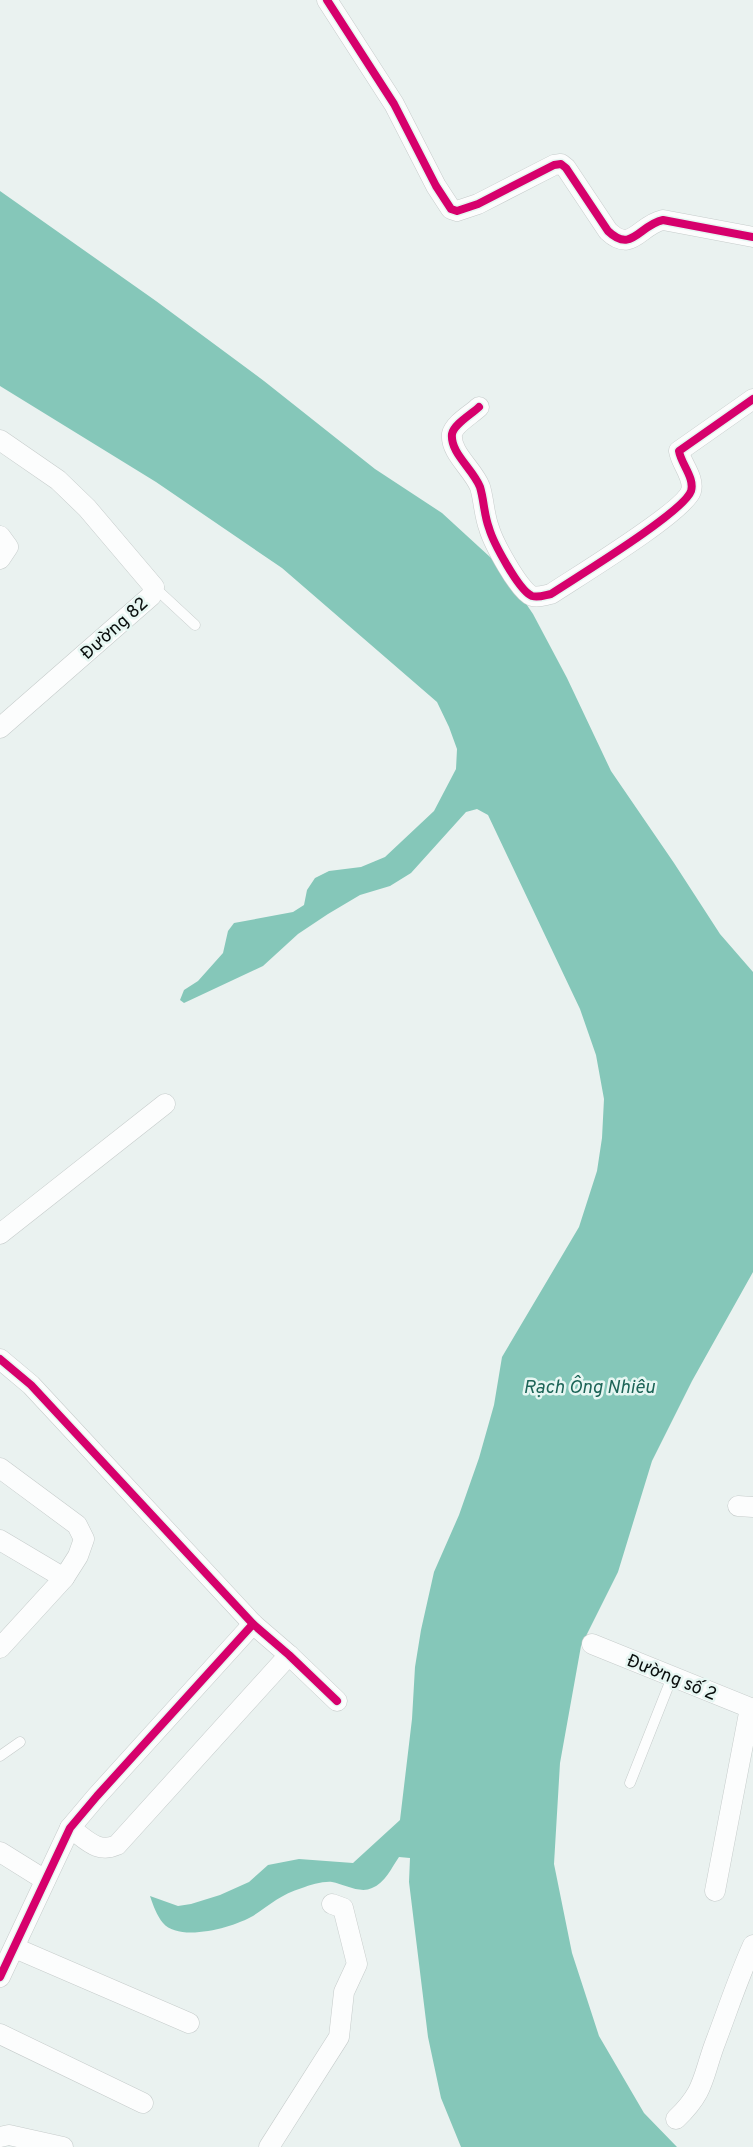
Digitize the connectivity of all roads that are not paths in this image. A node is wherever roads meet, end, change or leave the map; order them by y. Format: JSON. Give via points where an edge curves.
{"nodes":[{"id":1,"x":327,"y":0,"type":"edge"},
{"id":2,"x":753,"y":237,"type":"edge"},
{"id":3,"x":753,"y":399,"type":"edge"},
{"id":4,"x":479,"y":407,"type":"dead end"},
{"id":5,"x":0,"y":440,"type":"edge"},
{"id":6,"x":0,"y":536,"type":"edge"},
{"id":7,"x":0,"y":559,"type":"edge"},
{"id":8,"x":154,"y":587,"type":"junction"},
{"id":9,"x":195,"y":625,"type":"dead end"},
{"id":10,"x":0,"y":728,"type":"edge"},
{"id":11,"x":165,"y":1104,"type":"dead end"},
{"id":12,"x":0,"y":1234,"type":"edge"},
{"id":13,"x":0,"y":1359,"type":"edge"},
{"id":14,"x":0,"y":1468,"type":"edge"},
{"id":15,"x":0,"y":1540,"type":"edge"},
{"id":16,"x":64,"y":1578,"type":"junction"},
{"id":17,"x":254,"y":1624,"type":"junction"},
{"id":18,"x":592,"y":1644,"type":"dead end"},
{"id":19,"x":0,"y":1648,"type":"edge"},
{"id":20,"x":289,"y":1655,"type":"junction"},
{"id":21,"x":672,"y":1677,"type":"junction"},
{"id":22,"x":337,"y":1701,"type":"dead end"},
{"id":23,"x":751,"y":1708,"type":"edge"},
{"id":24,"x":20,"y":1742,"type":"dead end"},
{"id":25,"x":0,"y":1756,"type":"edge"},
{"id":26,"x":630,"y":1783,"type":"dead end"},
{"id":27,"x":70,"y":1828,"type":"junction"},
{"id":28,"x":0,"y":1852,"type":"edge"},
{"id":29,"x":45,"y":1880,"type":"junction"},
{"id":30,"x":715,"y":1891,"type":"dead end"},
{"id":31,"x":332,"y":1904,"type":"dead end"},
{"id":32,"x":753,"y":1945,"type":"edge"},
{"id":33,"x":15,"y":1948,"type":"junction"},
{"id":34,"x":0,"y":1977,"type":"edge"},
{"id":35,"x":189,"y":2023,"type":"dead end"},
{"id":36,"x":0,"y":2034,"type":"edge"},
{"id":37,"x":143,"y":2103,"type":"dead end"},
{"id":38,"x":676,"y":2119,"type":"dead end"},
{"id":39,"x":0,"y":2138,"type":"edge"},
{"id":40,"x":63,"y":2147,"type":"edge"},
{"id":41,"x":269,"y":2147,"type":"edge"}],
"edges":[{"from":1,"to":2,"type":"street","via":[[394,104],[451,209],[457,212],[478,204],[554,164],[561,164],[616,239],[629,240],[663,220]]},
{"from":3,"to":4,"type":"street","via":[[679,451],[692,482],[692,490],[671,514],[551,594],[539,597],[522,588],[494,540],[480,487],[454,450],[454,429]]},
{"from":5,"to":8,"type":"street","name":"Đường 82","via":[[58,480],[87,508]]},
{"from":6,"to":7,"type":"street","via":[[8,547]]},
{"from":8,"to":9,"type":"lane"},
{"from":8,"to":10,"type":"street","name":"Đường 82","via":[[152,596]]},
{"from":11,"to":12,"type":"street"},
{"from":13,"to":17,"type":"street","via":[[32,1386]]},
{"from":14,"to":16,"type":"street","via":[[77,1525],[84,1540]]},
{"from":15,"to":16,"type":"street"},
{"from":16,"to":19,"type":"street"},
{"from":17,"to":20,"type":"street"},
{"from":17,"to":27,"type":"street"},
{"from":18,"to":21,"type":"street","name":"Đường số 2"},
{"from":20,"to":22,"type":"street"},
{"from":20,"to":27,"type":"street","via":[[117,1845],[100,1849]]},
{"from":21,"to":23,"type":"street","name":"Đường số 2"},
{"from":21,"to":26,"type":"lane"},
{"from":23,"to":30,"type":"street"},
{"from":24,"to":25,"type":"lane"},
{"from":27,"to":29,"type":"street"},
{"from":28,"to":29,"type":"street"},
{"from":29,"to":33,"type":"street"},
{"from":31,"to":41,"type":"street","via":[[343,1908],[357,1964],[342,1996],[339,2037]]},
{"from":32,"to":38,"type":"street","via":[[700,2091]]},
{"from":33,"to":34,"type":"street"},
{"from":33,"to":35,"type":"street"},
{"from":36,"to":37,"type":"street"},
{"from":39,"to":40,"type":"street","via":[[9,2136]]}]}
